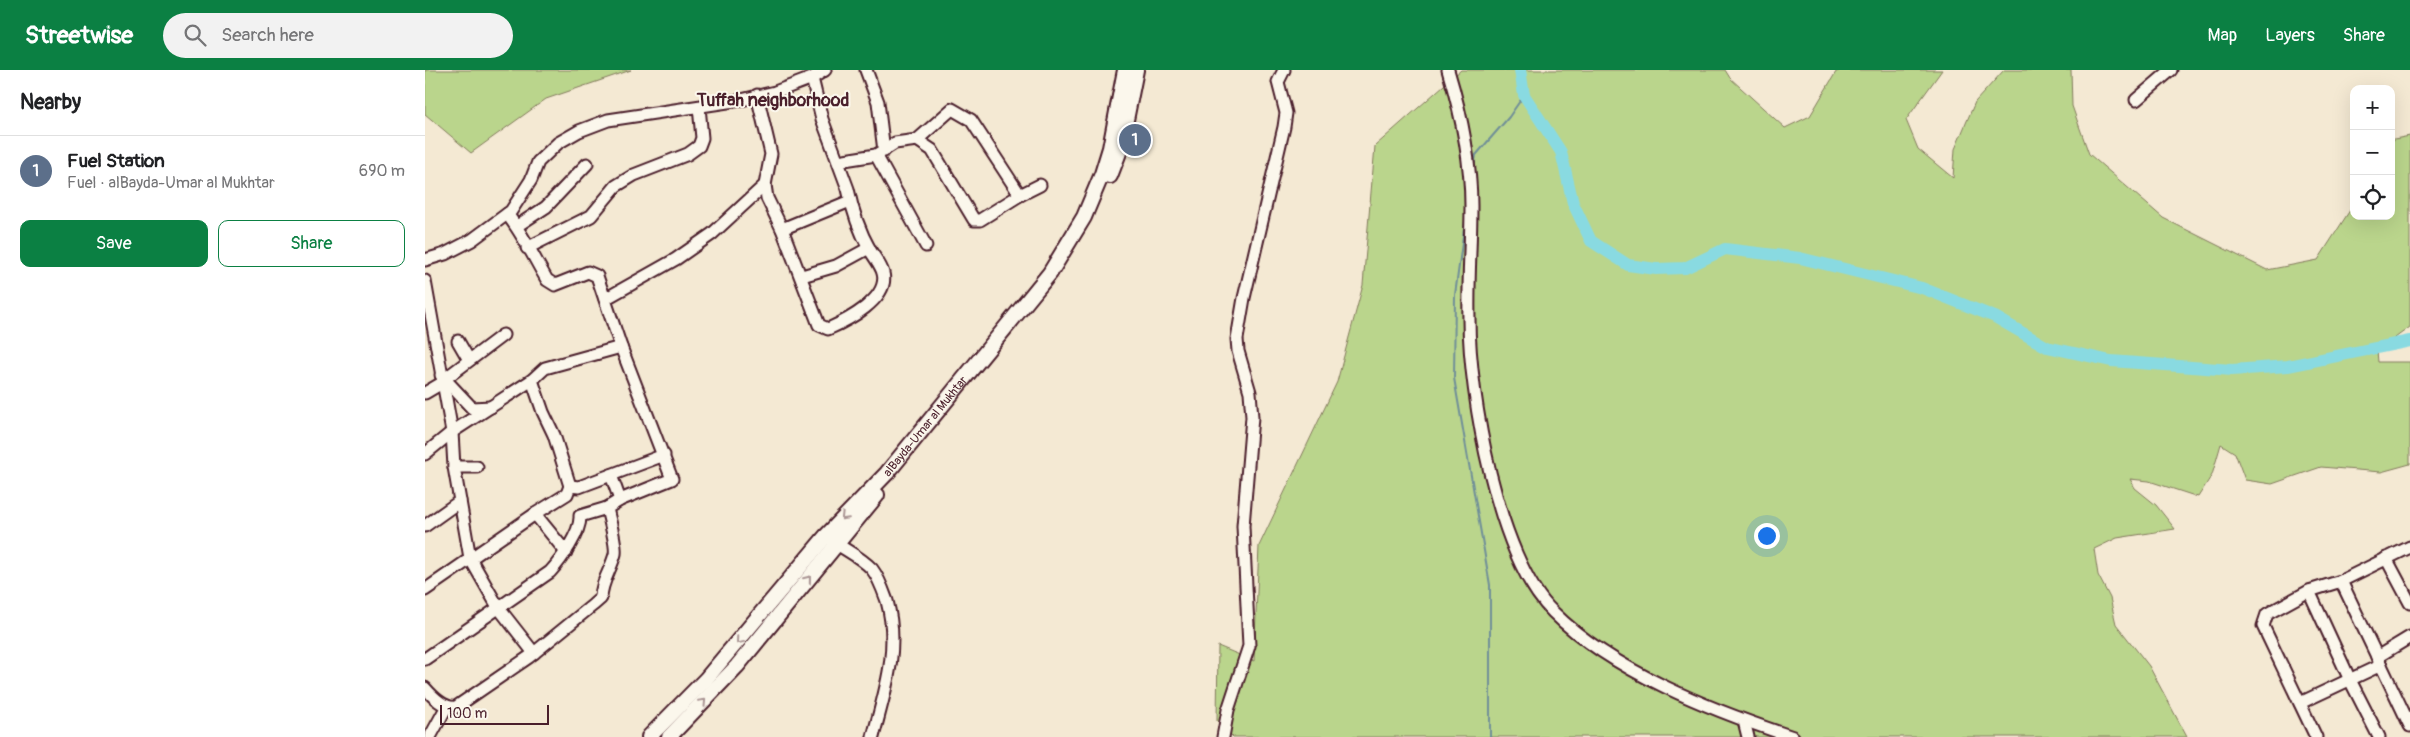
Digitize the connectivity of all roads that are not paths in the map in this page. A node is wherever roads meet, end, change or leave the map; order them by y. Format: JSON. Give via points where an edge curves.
{"nodes":[{"id":1,"x":825,"y":70,"type":"edge"},
{"id":2,"x":866,"y":70,"type":"edge"},
{"id":3,"x":1125,"y":70,"type":"edge"},
{"id":4,"x":1136,"y":70,"type":"edge"},
{"id":5,"x":1284,"y":70,"type":"edge"},
{"id":6,"x":1448,"y":70,"type":"edge"},
{"id":7,"x":2171,"y":70,"type":"edge"},
{"id":8,"x":812,"y":78,"type":"junction"},
{"id":9,"x":757,"y":95,"type":"junction"},
{"id":10,"x":2136,"y":100,"type":"dead end"},
{"id":11,"x":699,"y":107,"type":"junction"},
{"id":12,"x":917,"y":140,"type":"junction"},
{"id":13,"x":880,"y":153,"type":"junction"},
{"id":14,"x":838,"y":161,"type":"junction"},
{"id":15,"x":587,"y":164,"type":"dead end"},
{"id":16,"x":765,"y":185,"type":"junction"},
{"id":17,"x":1040,"y":185,"type":"dead end"},
{"id":18,"x":1020,"y":195,"type":"junction"},
{"id":19,"x":850,"y":201,"type":"junction"},
{"id":20,"x":507,"y":214,"type":"junction"},
{"id":21,"x":517,"y":226,"type":"junction"},
{"id":22,"x":782,"y":229,"type":"junction"},
{"id":23,"x":926,"y":246,"type":"dead end"},
{"id":24,"x":527,"y":248,"type":"junction"},
{"id":25,"x":869,"y":248,"type":"junction"},
{"id":26,"x":425,"y":260,"type":"edge"},
{"id":27,"x":802,"y":276,"type":"junction"},
{"id":28,"x":425,"y":281,"type":"edge"},
{"id":29,"x":605,"y":299,"type":"junction"},
{"id":30,"x":428,"y":321,"type":"edge"},
{"id":31,"x":503,"y":335,"type":"dead end"},
{"id":32,"x":458,"y":341,"type":"dead end"},
{"id":33,"x":621,"y":347,"type":"junction"},
{"id":34,"x":469,"y":360,"type":"junction"},
{"id":35,"x":443,"y":378,"type":"junction"},
{"id":36,"x":532,"y":380,"type":"junction"},
{"id":37,"x":425,"y":393,"type":"edge"},
{"id":38,"x":491,"y":407,"type":"junction"},
{"id":39,"x":452,"y":432,"type":"junction"},
{"id":40,"x":425,"y":454,"type":"edge"},
{"id":41,"x":664,"y":455,"type":"junction"},
{"id":42,"x":454,"y":467,"type":"junction"},
{"id":43,"x":477,"y":467,"type":"dead end"},
{"id":44,"x":611,"y":475,"type":"junction"},
{"id":45,"x":570,"y":486,"type":"junction"},
{"id":46,"x":620,"y":500,"type":"junction"},
{"id":47,"x":460,"y":501,"type":"junction"},
{"id":48,"x":607,"y":508,"type":"junction"},
{"id":49,"x":535,"y":514,"type":"junction"},
{"id":50,"x":425,"y":526,"type":"edge"},
{"id":51,"x":831,"y":540,"type":"junction"},
{"id":52,"x":2410,"y":547,"type":"edge"},
{"id":53,"x":566,"y":552,"type":"junction"},
{"id":54,"x":470,"y":558,"type":"junction"},
{"id":55,"x":2387,"y":558,"type":"junction"},
{"id":56,"x":2341,"y":581,"type":"junction"},
{"id":57,"x":425,"y":590,"type":"edge"},
{"id":58,"x":2309,"y":591,"type":"junction"},
{"id":59,"x":2410,"y":603,"type":"edge"},
{"id":60,"x":499,"y":607,"type":"junction"},
{"id":61,"x":2410,"y":637,"type":"edge"},
{"id":62,"x":534,"y":653,"type":"junction"},
{"id":63,"x":425,"y":660,"type":"edge"},
{"id":64,"x":2379,"y":661,"type":"junction"},
{"id":65,"x":2350,"y":680,"type":"junction"},
{"id":66,"x":425,"y":688,"type":"edge"},
{"id":67,"x":2301,"y":704,"type":"junction"},
{"id":68,"x":447,"y":706,"type":"junction"},
{"id":69,"x":1744,"y":721,"type":"junction"},
{"id":70,"x":2410,"y":726,"type":"edge"},
{"id":71,"x":431,"y":737,"type":"edge"},
{"id":72,"x":649,"y":737,"type":"edge"},
{"id":73,"x":669,"y":737,"type":"edge"},
{"id":74,"x":873,"y":737,"type":"edge"},
{"id":75,"x":1223,"y":737,"type":"edge"},
{"id":76,"x":1748,"y":737,"type":"edge"},
{"id":77,"x":1793,"y":737,"type":"edge"},
{"id":78,"x":2316,"y":737,"type":"edge"},
{"id":79,"x":2379,"y":737,"type":"edge"}],
"edges":[{"from":1,"to":8,"type":"street"},
{"from":2,"to":13,"type":"street","via":[[878,102]]},
{"from":3,"to":51,"type":"main road","name":"alBayda-Umar al Mukhtar","one_way":true,"via":[[1102,174],[1071,242],[1017,315]]},
{"from":4,"to":51,"type":"main road","name":"alBayda-Umar al Mukhtar","via":[[1120,150],[1092,217],[1060,271],[1025,318]]},
{"from":5,"to":75,"type":"street","via":[[1278,82],[1286,113],[1284,127],[1237,339],[1250,392],[1252,417],[1243,526],[1249,646],[1228,710]]},
{"from":6,"to":69,"type":"street","via":[[1467,154],[1470,191],[1469,320],[1476,408],[1490,470],[1518,556],[1551,611],[1579,635],[1666,688]]},
{"from":7,"to":10,"type":"street"},
{"from":8,"to":9,"type":"street"},
{"from":8,"to":14,"type":"street","via":[[822,119]]},
{"from":9,"to":11,"type":"street"},
{"from":9,"to":16,"type":"street","via":[[771,154]]},
{"from":11,"to":20,"type":"street","via":[[608,120],[572,134],[558,142],[538,162],[531,180]]},
{"from":11,"to":24,"type":"street","via":[[702,138],[699,146],[688,154],[634,175],[616,186],[591,216]]},
{"from":12,"to":13,"type":"street","via":[[895,143]]},
{"from":12,"to":18,"type":"street","via":[[932,150],[974,220],[980,220]]},
{"from":12,"to":18,"type":"street","via":[[952,109],[971,120]]},
{"from":13,"to":14,"type":"street"},
{"from":13,"to":23,"type":"street"},
{"from":14,"to":19,"type":"street"},
{"from":15,"to":21,"type":"street","via":[[546,207]]},
{"from":16,"to":22,"type":"street","via":[[767,198]]},
{"from":16,"to":29,"type":"street","via":[[711,234],[683,254]]},
{"from":17,"to":18,"type":"street"},
{"from":19,"to":22,"type":"street"},
{"from":19,"to":25,"type":"street"},
{"from":20,"to":21,"type":"street"},
{"from":20,"to":26,"type":"street","via":[[471,240]]},
{"from":21,"to":24,"type":"street"},
{"from":22,"to":27,"type":"street"},
{"from":24,"to":29,"type":"street","via":[[551,283],[593,273]]},
{"from":25,"to":27,"type":"street","via":[[836,266]]},
{"from":25,"to":27,"type":"street","via":[[883,272],[880,290],[871,304],[827,329],[819,325]]},
{"from":28,"to":30,"type":"street"},
{"from":29,"to":33,"type":"street"},
{"from":30,"to":35,"type":"street"},
{"from":31,"to":34,"type":"street"},
{"from":32,"to":34,"type":"street"},
{"from":33,"to":36,"type":"street","via":[[545,368]]},
{"from":33,"to":41,"type":"street"},
{"from":34,"to":35,"type":"street"},
{"from":35,"to":37,"type":"street"},
{"from":35,"to":38,"type":"street","via":[[472,408]]},
{"from":35,"to":39,"type":"street"},
{"from":36,"to":38,"type":"street"},
{"from":36,"to":45,"type":"street","via":[[555,435]]},
{"from":38,"to":39,"type":"street"},
{"from":39,"to":40,"type":"street"},
{"from":39,"to":42,"type":"street"},
{"from":41,"to":44,"type":"street"},
{"from":41,"to":46,"type":"street","via":[[673,479]]},
{"from":42,"to":43,"type":"street"},
{"from":42,"to":47,"type":"street"},
{"from":44,"to":45,"type":"street","via":[[579,487]]},
{"from":44,"to":46,"type":"street"},
{"from":45,"to":49,"type":"street","via":[[567,494]]},
{"from":46,"to":48,"type":"street"},
{"from":47,"to":50,"type":"street"},
{"from":47,"to":54,"type":"street"},
{"from":48,"to":53,"type":"street","via":[[579,516],[581,525]]},
{"from":48,"to":62,"type":"street","via":[[615,552],[601,586],[601,598]]},
{"from":49,"to":53,"type":"street"},
{"from":49,"to":54,"type":"street"},
{"from":51,"to":72,"type":"main road","name":"alBayda-Umar al Mukhtar","one_way":true,"via":[[706,679]]},
{"from":73,"to":51,"type":"main road","name":"alBayda-Umar al Mukhtar","one_way":true,"via":[[737,666]]},
{"from":51,"to":74,"type":"street","via":[[873,571],[883,588],[889,611],[893,636],[892,668]]},
{"from":52,"to":55,"type":"street"},
{"from":53,"to":60,"type":"street","via":[[550,572]]},
{"from":54,"to":57,"type":"street"},
{"from":54,"to":60,"type":"street"},
{"from":55,"to":56,"type":"street"},
{"from":55,"to":59,"type":"street"},
{"from":56,"to":58,"type":"street"},
{"from":56,"to":64,"type":"street"},
{"from":58,"to":65,"type":"street"},
{"from":58,"to":67,"type":"street","via":[[2267,614],[2263,626]]},
{"from":60,"to":62,"type":"street"},
{"from":60,"to":63,"type":"street"},
{"from":61,"to":64,"type":"street"},
{"from":62,"to":68,"type":"street","via":[[456,707]]},
{"from":64,"to":65,"type":"street"},
{"from":64,"to":70,"type":"street"},
{"from":65,"to":67,"type":"street"},
{"from":65,"to":79,"type":"street"},
{"from":66,"to":68,"type":"street"},
{"from":67,"to":78,"type":"street"},
{"from":68,"to":71,"type":"street"},
{"from":69,"to":76,"type":"street"},
{"from":69,"to":77,"type":"street"}]}
